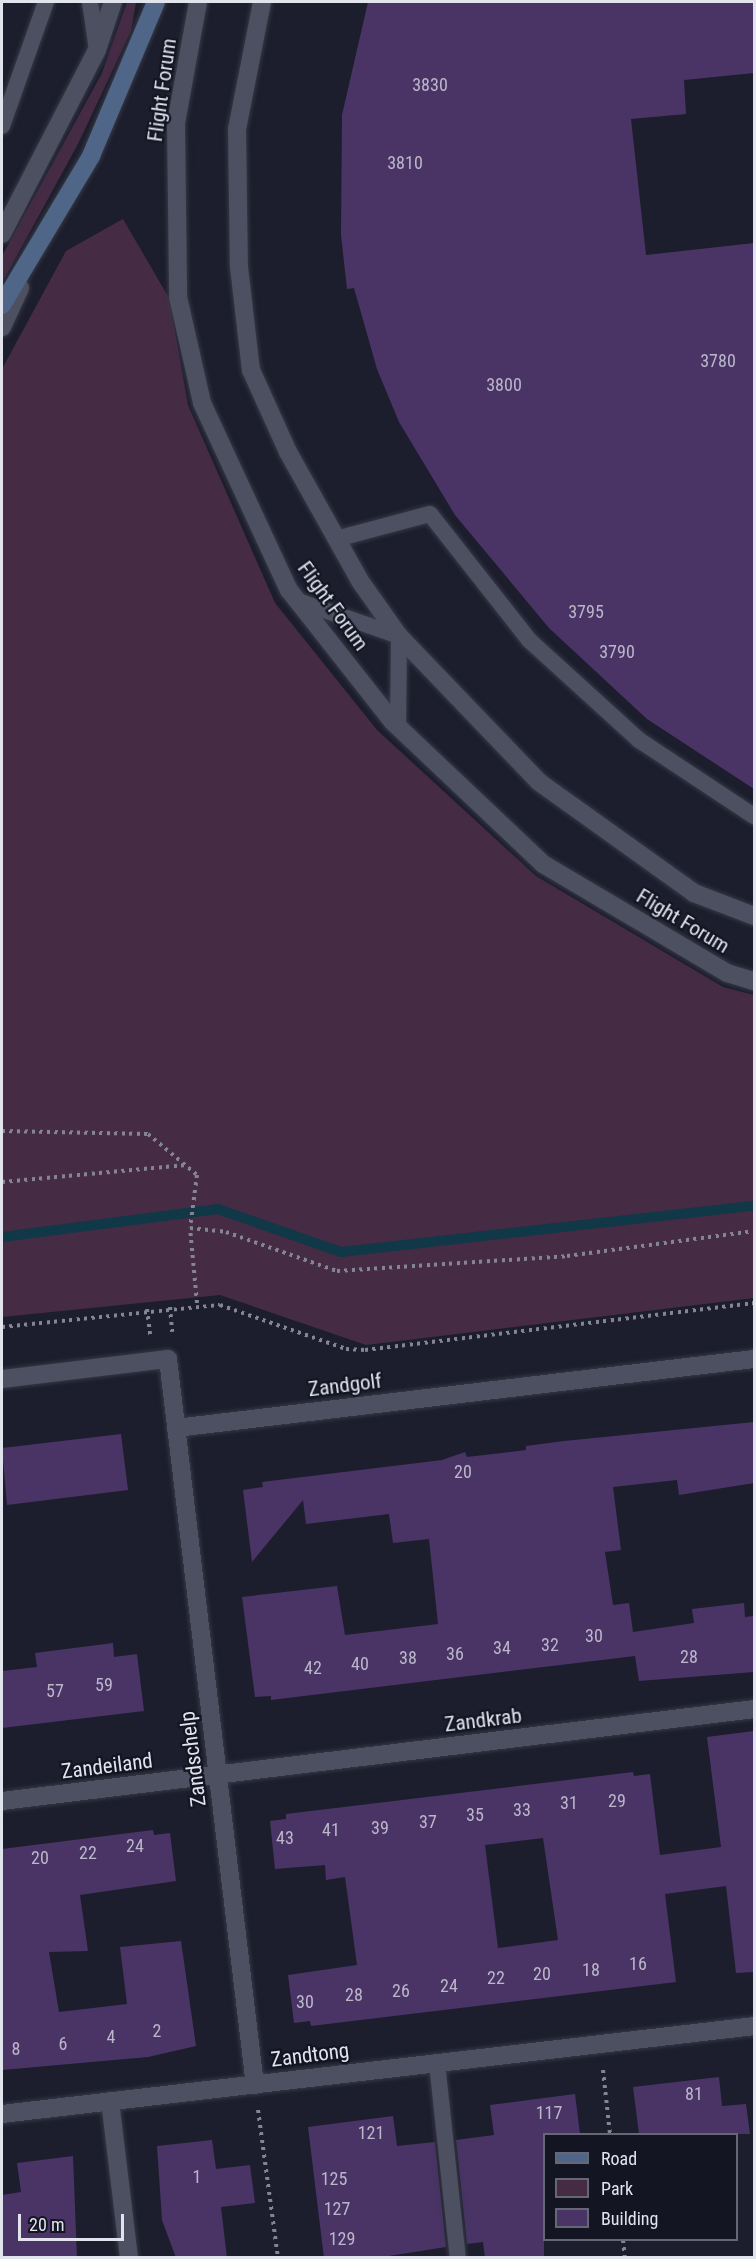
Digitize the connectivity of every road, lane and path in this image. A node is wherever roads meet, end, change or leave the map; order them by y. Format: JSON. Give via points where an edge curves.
{"nodes":[{"id":1,"x":46,"y":2,"type":"edge"},
{"id":2,"x":90,"y":2,"type":"edge"},
{"id":3,"x":113,"y":2,"type":"edge"},
{"id":4,"x":156,"y":2,"type":"edge"},
{"id":5,"x":198,"y":2,"type":"edge"},
{"id":6,"x":262,"y":2,"type":"edge"},
{"id":7,"x":97,"y":50,"type":"junction"},
{"id":8,"x":2,"y":126,"type":"edge"},
{"id":9,"x":2,"y":234,"type":"edge"},
{"id":10,"x":45,"y":238,"type":"junction"},
{"id":11,"x":2,"y":305,"type":"edge"},
{"id":12,"x":2,"y":327,"type":"edge"},
{"id":13,"x":336,"y":538,"type":"junction"},
{"id":14,"x":298,"y":601,"type":"junction"},
{"id":15,"x":399,"y":636,"type":"junction"},
{"id":16,"x":398,"y":727,"type":"junction"},
{"id":17,"x":754,"y":816,"type":"edge"},
{"id":18,"x":754,"y":916,"type":"edge"},
{"id":19,"x":754,"y":981,"type":"edge"},
{"id":20,"x":2,"y":1131,"type":"edge"},
{"id":21,"x":187,"y":1164,"type":"junction"},
{"id":22,"x":2,"y":1182,"type":"edge"},
{"id":23,"x":190,"y":1228,"type":"junction"},
{"id":24,"x":754,"y":1231,"type":"edge"},
{"id":25,"x":197,"y":1303,"type":"junction"},
{"id":26,"x":754,"y":1303,"type":"edge"},
{"id":27,"x":2,"y":1327,"type":"edge"},
{"id":28,"x":754,"y":1359,"type":"edge"},
{"id":29,"x":2,"y":1378,"type":"edge"},
{"id":30,"x":176,"y":1428,"type":"junction"},
{"id":31,"x":754,"y":1709,"type":"edge"},
{"id":32,"x":218,"y":1775,"type":"junction"},
{"id":33,"x":2,"y":1801,"type":"edge"},
{"id":34,"x":754,"y":2025,"type":"edge"},
{"id":35,"x":600,"y":2044,"type":"junction"},
{"id":36,"x":437,"y":2063,"type":"junction"},
{"id":37,"x":255,"y":2085,"type":"junction"},
{"id":38,"x":110,"y":2102,"type":"junction"},
{"id":39,"x":2,"y":2114,"type":"edge"},
{"id":40,"x":610,"y":2133,"type":"edge"},
{"id":41,"x":623,"y":2241,"type":"edge"},
{"id":42,"x":129,"y":2258,"type":"edge"},
{"id":43,"x":278,"y":2258,"type":"edge"},
{"id":44,"x":458,"y":2258,"type":"edge"},
{"id":45,"x":625,"y":2258,"type":"edge"}],
"edges":[{"from":1,"to":8,"type":"lane"},
{"from":2,"to":7,"type":"lane"},
{"from":3,"to":7,"type":"street"},
{"from":4,"to":10,"type":"main road","name":"Flight Forum","via":[[91,156]]},
{"from":5,"to":14,"type":"street","name":"Flight Forum","via":[[176,123],[178,297],[202,403]]},
{"from":6,"to":13,"type":"street","name":"Flight Forum","via":[[237,129],[239,267],[251,370]]},
{"from":7,"to":9,"type":"street"},
{"from":10,"to":11,"type":"main road","name":"Flight Forum"},
{"from":10,"to":12,"type":"street","name":"Flight Forum"},
{"from":13,"to":15,"type":"street","name":"Flight Forum"},
{"from":13,"to":17,"type":"lane","via":[[430,514],[529,640],[639,740]]},
{"from":14,"to":15,"type":"lane"},
{"from":14,"to":16,"type":"street","name":"Flight Forum"},
{"from":15,"to":16,"type":"lane"},
{"from":15,"to":18,"type":"street","name":"Flight Forum","via":[[539,782],[694,893]]},
{"from":16,"to":19,"type":"street","name":"Flight Forum","via":[[543,864],[727,973]]},
{"from":20,"to":21,"type":"path","via":[[148,1134]]},
{"from":21,"to":22,"type":"path"},
{"from":21,"to":23,"type":"path","via":[[197,1175]]},
{"from":23,"to":24,"type":"path","via":[[226,1232],[337,1272],[567,1256]]},
{"from":23,"to":25,"type":"path"},
{"from":25,"to":26,"type":"path","name":"Zandgolf","via":[[220,1305],[346,1348],[365,1350]]},
{"from":25,"to":27,"type":"path","name":"Zandgolf"},
{"from":28,"to":30,"type":"street","name":"Zandgolf"},
{"from":29,"to":30,"type":"street","via":[[168,1359]]},
{"from":30,"to":32,"type":"street","name":"Zandschelp"},
{"from":31,"to":32,"type":"street","name":"Zandkrab"},
{"from":32,"to":33,"type":"street","name":"Zandeiland"},
{"from":32,"to":37,"type":"street","name":"Zandschelp"},
{"from":34,"to":35,"type":"street","name":"Zandtong"},
{"from":35,"to":36,"type":"street","name":"Zandtong"},
{"from":35,"to":40,"type":"path"},
{"from":36,"to":37,"type":"street","name":"Zandtong"},
{"from":36,"to":44,"type":"lane"},
{"from":37,"to":38,"type":"street"},
{"from":37,"to":43,"type":"path","name":"Zandtong"},
{"from":38,"to":39,"type":"street"},
{"from":38,"to":42,"type":"street"},
{"from":41,"to":45,"type":"path"}]}
